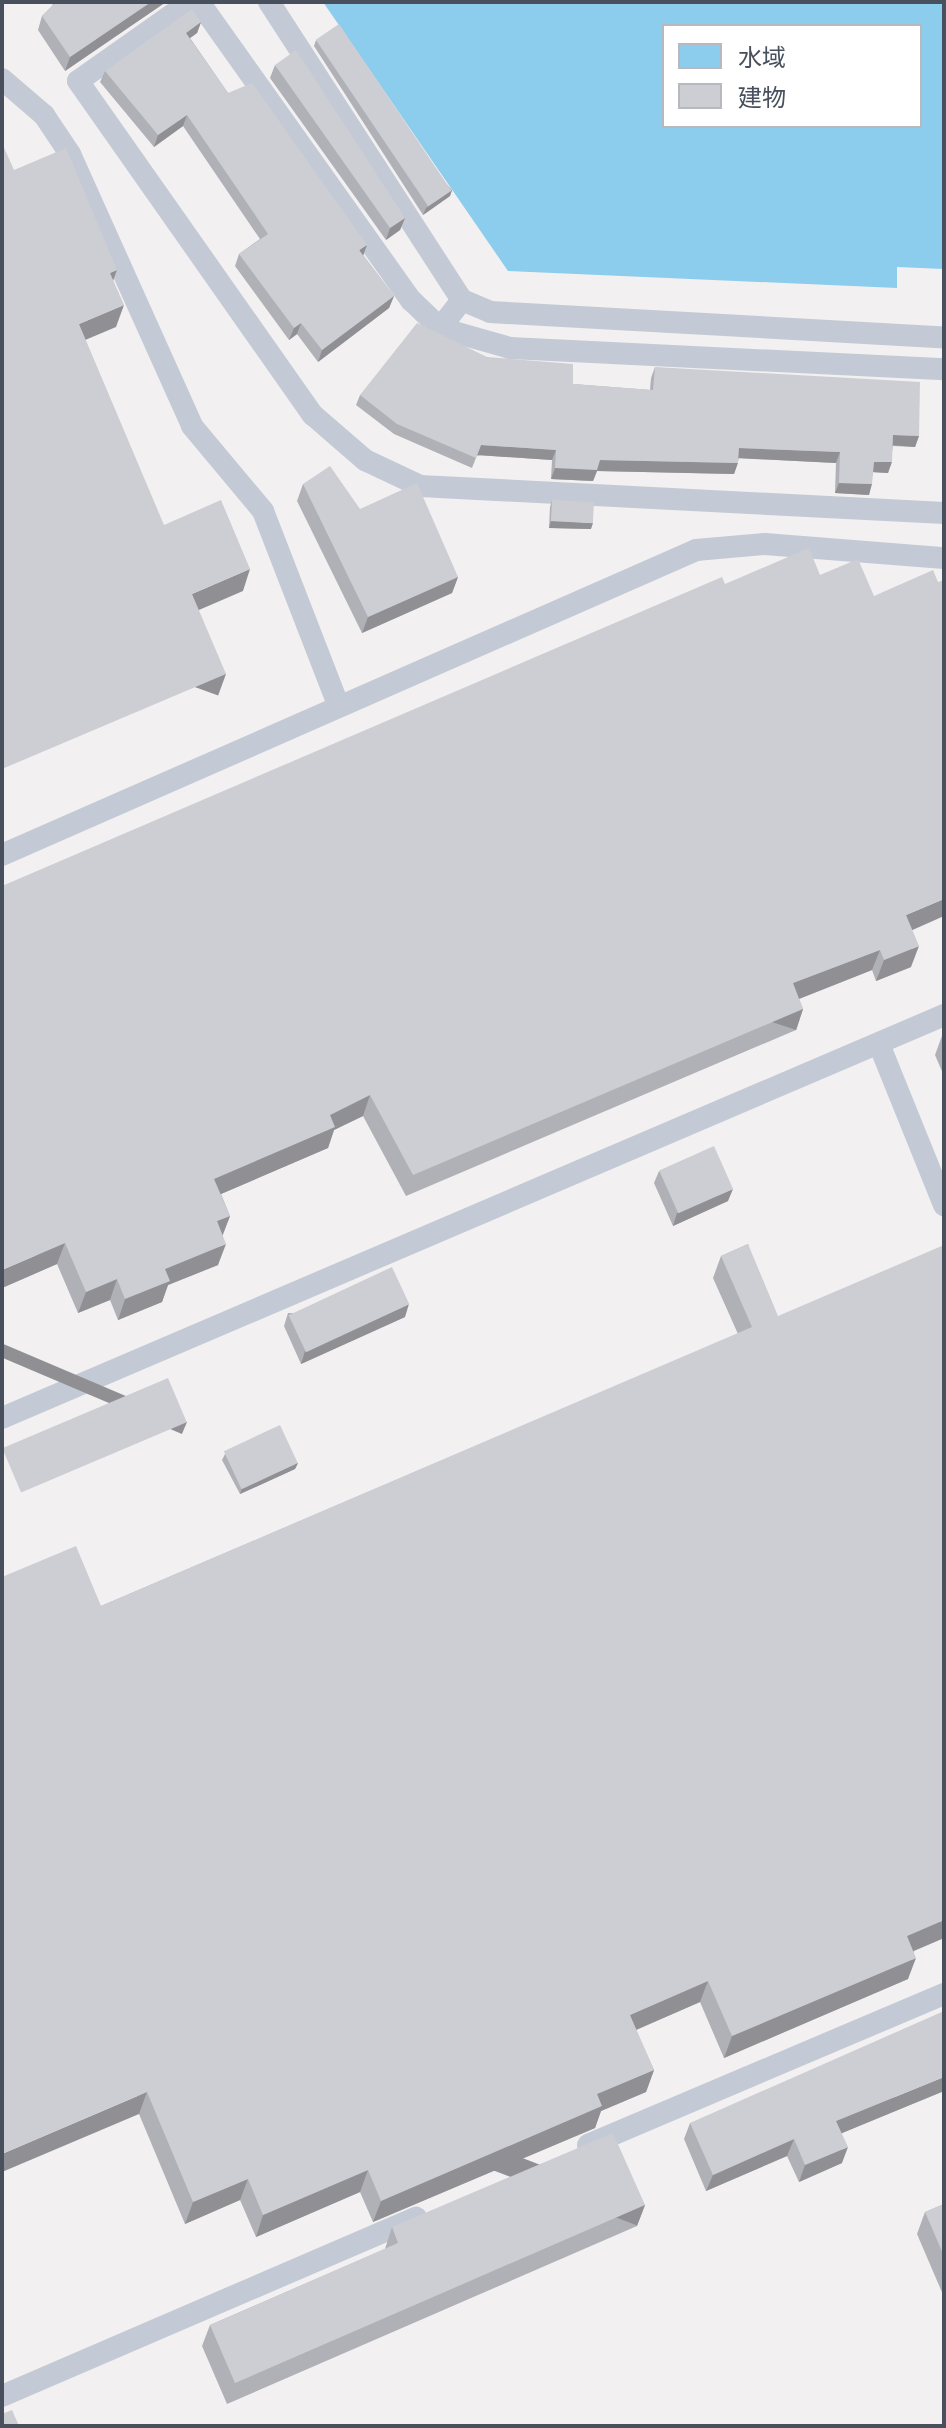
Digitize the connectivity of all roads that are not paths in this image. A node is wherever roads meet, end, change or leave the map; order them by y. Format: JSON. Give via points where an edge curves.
{"nodes":[{"id":1,"x":190,"y":2,"type":"edge"},
{"id":2,"x":199,"y":2,"type":"edge"},
{"id":3,"x":269,"y":2,"type":"edge"},
{"id":4,"x":2,"y":79,"type":"edge"},
{"id":5,"x":462,"y":300,"type":"junction"},
{"id":6,"x":440,"y":328,"type":"junction"},
{"id":7,"x":944,"y":337,"type":"edge"},
{"id":8,"x":944,"y":369,"type":"edge"},
{"id":9,"x":944,"y":513,"type":"edge"},
{"id":10,"x":944,"y":558,"type":"edge"},
{"id":11,"x":338,"y":704,"type":"junction"},
{"id":12,"x":2,"y":855,"type":"edge"},
{"id":13,"x":944,"y":1015,"type":"edge"},
{"id":14,"x":879,"y":1044,"type":"junction"},
{"id":15,"x":944,"y":1205,"type":"edge"},
{"id":16,"x":2,"y":1418,"type":"edge"},
{"id":17,"x":944,"y":1994,"type":"edge"},
{"id":18,"x":565,"y":2154,"type":"edge"},
{"id":19,"x":435,"y":2210,"type":"edge"},
{"id":20,"x":2,"y":2396,"type":"edge"}],
"edges":[{"from":1,"to":9,"type":"lane","via":[[78,81],[313,415],[365,460],[420,486]]},
{"from":2,"to":6,"type":"lane","via":[[411,300]]},
{"from":3,"to":5,"type":"lane"},
{"from":4,"to":11,"type":"lane","via":[[44,115],[70,154],[192,426],[263,511]]},
{"from":5,"to":6,"type":"lane"},
{"from":5,"to":7,"type":"lane","via":[[490,312]]},
{"from":6,"to":8,"type":"lane","via":[[510,348]]},
{"from":10,"to":11,"type":"lane","via":[[765,544],[696,550]]},
{"from":11,"to":12,"type":"lane"},
{"from":13,"to":14,"type":"lane"},
{"from":14,"to":15,"type":"lane"},
{"from":14,"to":16,"type":"lane"},
{"from":17,"to":18,"type":"lane"},
{"from":19,"to":20,"type":"lane"}]}
